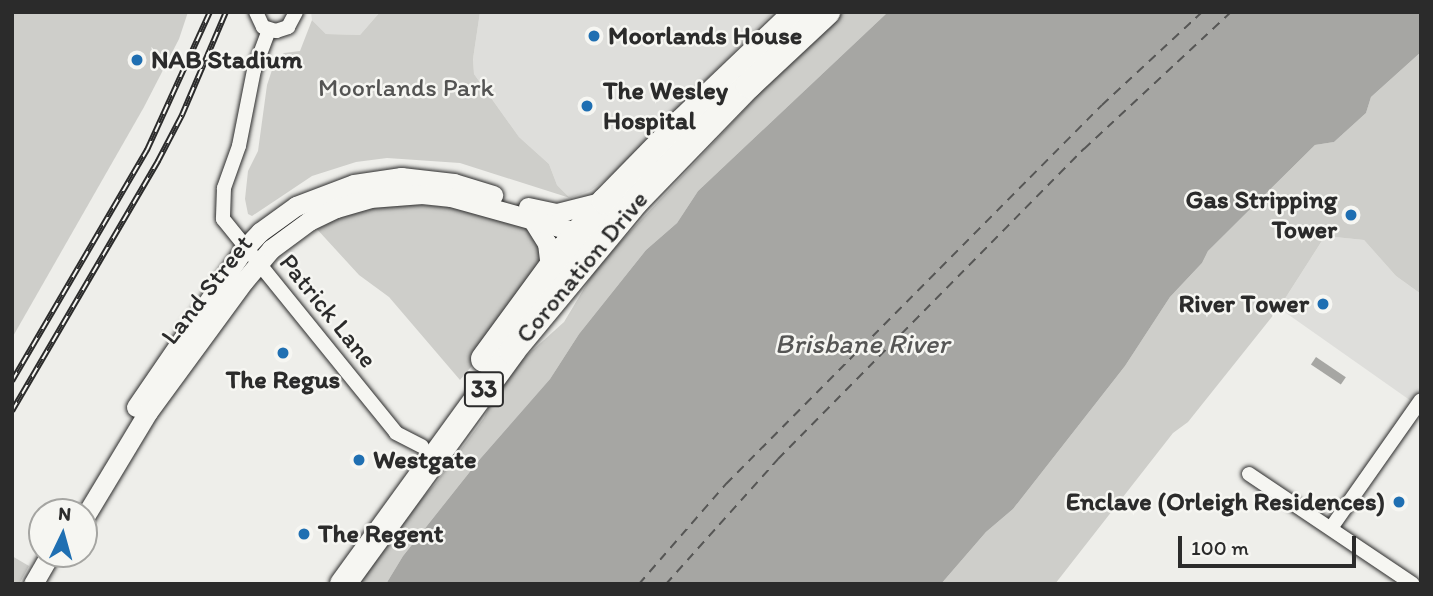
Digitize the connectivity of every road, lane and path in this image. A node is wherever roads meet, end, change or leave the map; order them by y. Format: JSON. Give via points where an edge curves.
{"nodes":[{"id":1,"x":256,"y":12,"type":"edge"},
{"id":2,"x":296,"y":12,"type":"edge"},
{"id":3,"x":812,"y":15,"type":"edge"},
{"id":4,"x":269,"y":30,"type":"junction"},
{"id":5,"x":605,"y":201,"type":"junction"},
{"id":6,"x":636,"y":201,"type":"junction"},
{"id":7,"x":533,"y":221,"type":"junction"},
{"id":8,"x":577,"y":234,"type":"junction"},
{"id":9,"x":245,"y":248,"type":"junction"},
{"id":10,"x":258,"y":264,"type":"junction"},
{"id":11,"x":550,"y":269,"type":"junction"},
{"id":12,"x":1421,"y":400,"type":"edge"},
{"id":13,"x":422,"y":446,"type":"junction"},
{"id":14,"x":1249,"y":474,"type":"dead end"},
{"id":15,"x":83,"y":498,"type":"edge"},
{"id":16,"x":96,"y":498,"type":"edge"},
{"id":17,"x":1331,"y":528,"type":"junction"},
{"id":18,"x":42,"y":568,"type":"edge"},
{"id":19,"x":55,"y":568,"type":"edge"},
{"id":20,"x":33,"y":584,"type":"edge"},
{"id":21,"x":46,"y":584,"type":"edge"},
{"id":22,"x":325,"y":584,"type":"edge"},
{"id":23,"x":343,"y":584,"type":"edge"},
{"id":24,"x":1413,"y":584,"type":"edge"}],
"edges":[{"from":1,"to":4,"type":"street"},
{"from":2,"to":4,"type":"street","via":[[288,27]]},
{"from":3,"to":5,"type":"highway","name":"Coronation Drive","number":"33","via":[[682,122]]},
{"from":3,"to":6,"type":"highway","name":"Coronation Drive","number":"33"},
{"from":4,"to":9,"type":"street","name":"Patrick Lane","via":[[254,70],[239,146],[221,204],[227,227]]},
{"from":5,"to":8,"type":"highway","name":"Coronation Drive","number":"33"},
{"from":5,"to":9,"type":"main road","name":"Land Street","via":[[550,212],[454,183],[401,177],[371,180],[296,206]]},
{"from":6,"to":8,"type":"main road","via":[[592,234]]},
{"from":6,"to":23,"type":"highway","name":"Coronation Drive","number":"33","via":[[512,351]]},
{"from":7,"to":8,"type":"main road","name":"Land Street"},
{"from":7,"to":10,"type":"main road","name":"Land Street","via":[[451,197],[407,194],[370,198],[309,221],[276,244]]},
{"from":7,"to":11,"type":"main road","via":[[547,243]]},
{"from":8,"to":11,"type":"highway","name":"Coronation Drive","number":"33"},
{"from":9,"to":10,"type":"street","name":"Patrick Lane"},
{"from":9,"to":15,"type":"main road","name":"Land Street","via":[[136,407]]},
{"from":10,"to":13,"type":"street","name":"Patrick Lane","via":[[396,433]]},
{"from":10,"to":16,"type":"main road","name":"Land Street","via":[[148,412]]},
{"from":11,"to":13,"type":"highway","name":"Coronation Drive","number":"33"},
{"from":12,"to":17,"type":"street"},
{"from":13,"to":22,"type":"highway","name":"Coronation Drive","number":"33"},
{"from":14,"to":17,"type":"street"},
{"from":17,"to":24,"type":"street"},
{"from":18,"to":20,"type":"main road"},
{"from":19,"to":21,"type":"main road"}]}
